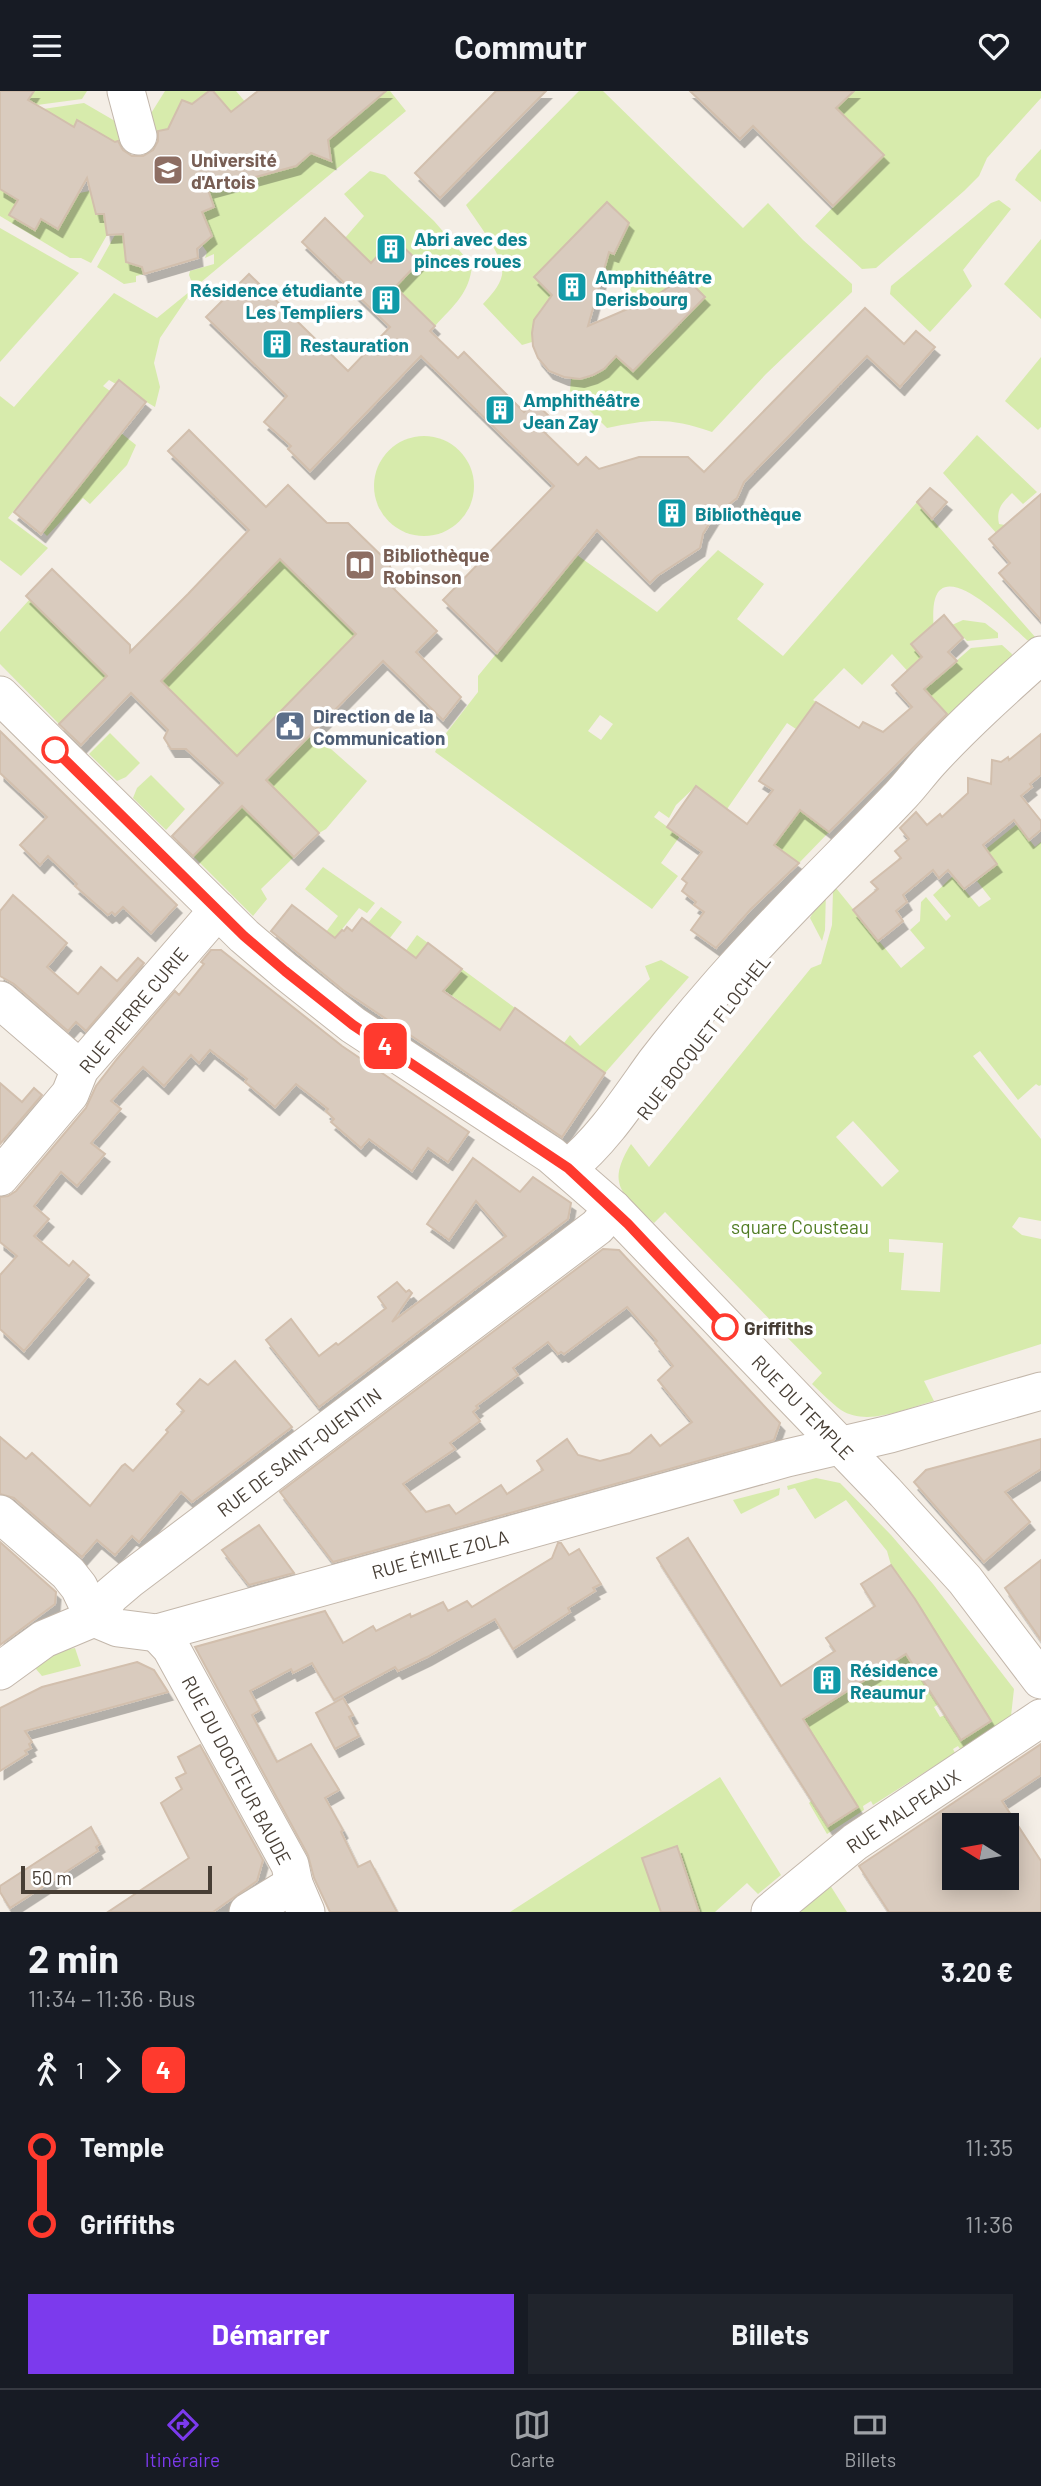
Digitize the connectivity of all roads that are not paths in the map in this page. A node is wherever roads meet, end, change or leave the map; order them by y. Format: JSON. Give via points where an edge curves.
{"nodes":[{"id":1,"x":126,"y":91,"type":"edge"},
{"id":2,"x":138,"y":137,"type":"dead end"},
{"id":3,"x":1041,"y":655,"type":"edge"},
{"id":4,"x":0,"y":695,"type":"edge"},
{"id":5,"x":814,"y":885,"type":"junction"},
{"id":6,"x":218,"y":910,"type":"junction"},
{"id":7,"x":0,"y":1000,"type":"edge"},
{"id":8,"x":80,"y":1069,"type":"junction"},
{"id":9,"x":636,"y":1091,"type":"junction"},
{"id":10,"x":627,"y":1134,"type":"junction"},
{"id":11,"x":0,"y":1177,"type":"edge"},
{"id":12,"x":591,"y":1198,"type":"junction"},
{"id":13,"x":1041,"y":1391,"type":"edge"},
{"id":14,"x":840,"y":1445,"type":"junction"},
{"id":15,"x":0,"y":1514,"type":"edge"},
{"id":16,"x":94,"y":1619,"type":"junction"},
{"id":17,"x":157,"y":1633,"type":"junction"},
{"id":18,"x":0,"y":1671,"type":"edge"},
{"id":19,"x":1041,"y":1680,"type":"edge"},
{"id":20,"x":1041,"y":1717,"type":"edge"},
{"id":21,"x":300,"y":1898,"type":"edge"},
{"id":22,"x":248,"y":1912,"type":"edge"},
{"id":23,"x":770,"y":1912,"type":"edge"}],
"edges":[{"from":1,"to":2,"type":"street"},
{"from":3,"to":5,"type":"street","name":"RUE BOCQUET FLOCHEL","via":[[986,704]]},
{"from":4,"to":6,"type":"street","name":"RUE DU TEMPLE"},
{"from":5,"to":9,"type":"street","name":"RUE BOCQUET FLOCHEL","via":[[755,944],[678,1033]]},
{"from":5,"to":10,"type":"street","name":"RUE BOCQUET FLOCHEL","via":[[800,914]]},
{"from":6,"to":8,"type":"street","name":"RUE PIERRE CURIE"},
{"from":6,"to":12,"type":"street","name":"RUE DU TEMPLE","via":[[353,1025]]},
{"from":7,"to":8,"type":"street"},
{"from":8,"to":11,"type":"street","name":"RUE PIERRE CURIE","via":[[70,1094]]},
{"from":9,"to":10,"type":"street"},
{"from":9,"to":12,"type":"street","name":"RUE BOCQUET FLOCHEL","via":[[579,1159]]},
{"from":10,"to":12,"type":"street","name":"RUE BOCQUET FLOCHEL"},
{"from":12,"to":14,"type":"street","name":"RUE DU TEMPLE"},
{"from":12,"to":16,"type":"street","name":"RUE DE SAINT-QUENTIN","via":[[241,1496],[110,1596]]},
{"from":13,"to":14,"type":"street","name":"RUE ÉMILE ZOLA"},
{"from":14,"to":17,"type":"street","name":"RUE ÉMILE ZOLA"},
{"from":14,"to":19,"type":"street","name":"RUE DU TEMPLE","via":[[965,1580]]},
{"from":15,"to":16,"type":"street","via":[[68,1573]]},
{"from":16,"to":17,"type":"street","name":"RUE ÉMILE ZOLA","via":[[118,1628]]},
{"from":16,"to":18,"type":"street","via":[[44,1639]]},
{"from":17,"to":21,"type":"street","name":"RUE DU DOCTEUR BAUDE","via":[[171,1648],[290,1865]]},
{"from":20,"to":23,"type":"street","name":"RUE MALPEAUX","via":[[855,1842]]},
{"from":21,"to":22,"type":"street","via":[[274,1894]]}]}
